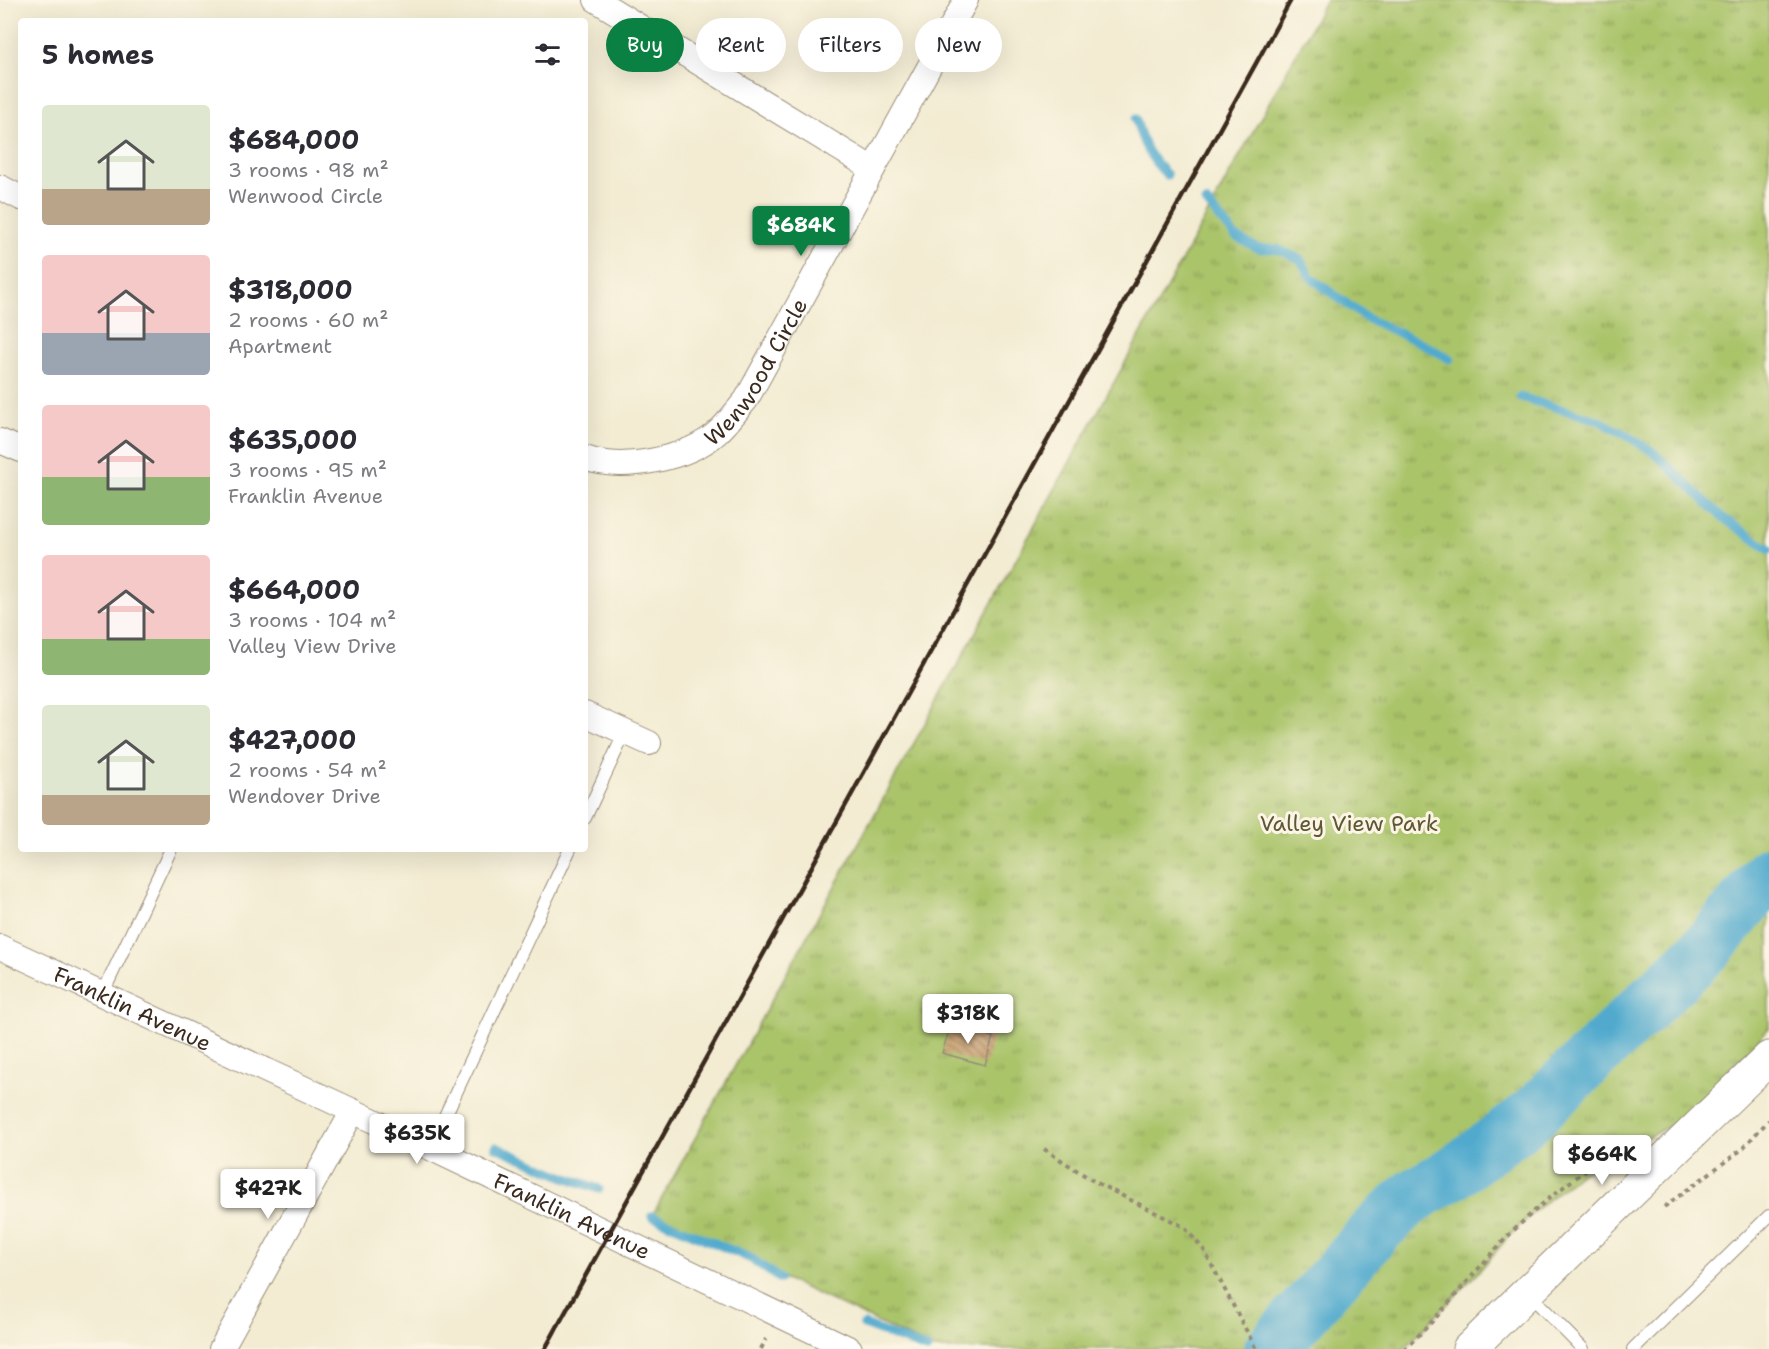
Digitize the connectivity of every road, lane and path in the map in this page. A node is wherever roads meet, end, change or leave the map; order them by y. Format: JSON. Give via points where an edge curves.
{"nodes":[{"id":1,"x":596,"y":0,"type":"edge"},
{"id":2,"x":966,"y":0,"type":"edge"},
{"id":3,"x":873,"y":169,"type":"junction"},
{"id":4,"x":0,"y":187,"type":"edge"},
{"id":5,"x":18,"y":196,"type":"edge"},
{"id":6,"x":0,"y":441,"type":"edge"},
{"id":7,"x":18,"y":449,"type":"edge"},
{"id":8,"x":588,"y":459,"type":"edge"},
{"id":9,"x":588,"y":715,"type":"edge"},
{"id":10,"x":625,"y":732,"type":"junction"},
{"id":11,"x":649,"y":743,"type":"dead end"},
{"id":12,"x":588,"y":812,"type":"edge"},
{"id":13,"x":170,"y":852,"type":"edge"},
{"id":14,"x":569,"y":852,"type":"edge"},
{"id":15,"x":1,"y":950,"type":"edge"},
{"id":16,"x":102,"y":995,"type":"junction"},
{"id":17,"x":1769,"y":1058,"type":"edge"},
{"id":18,"x":352,"y":1111,"type":"junction"},
{"id":19,"x":1641,"y":1140,"type":"dead end"},
{"id":20,"x":430,"y":1148,"type":"junction"},
{"id":21,"x":1044,"y":1149,"type":"dead end"},
{"id":22,"x":1769,"y":1216,"type":"edge"},
{"id":23,"x":1528,"y":1293,"type":"junction"},
{"id":24,"x":221,"y":1349,"type":"edge"},
{"id":25,"x":850,"y":1349,"type":"edge"},
{"id":26,"x":1256,"y":1349,"type":"edge"},
{"id":27,"x":1404,"y":1349,"type":"edge"},
{"id":28,"x":1469,"y":1349,"type":"edge"},
{"id":29,"x":1583,"y":1349,"type":"edge"},
{"id":30,"x":1634,"y":1349,"type":"edge"}],
"edges":[{"from":1,"to":3,"type":"street"},
{"from":2,"to":3,"type":"street","name":"Wenwood Circle"},
{"from":3,"to":8,"type":"street","name":"Wenwood Circle","via":[[746,400],[717,433],[674,457],[619,465]]},
{"from":4,"to":5,"type":"street"},
{"from":6,"to":7,"type":"street"},
{"from":9,"to":10,"type":"street"},
{"from":10,"to":11,"type":"street"},
{"from":10,"to":12,"type":"lane"},
{"from":13,"to":16,"type":"lane"},
{"from":14,"to":20,"type":"lane"},
{"from":15,"to":16,"type":"street","name":"Franklin Avenue"},
{"from":16,"to":18,"type":"street","name":"Franklin Avenue"},
{"from":17,"to":23,"type":"main road"},
{"from":18,"to":20,"type":"street","name":"Franklin Avenue"},
{"from":18,"to":24,"type":"street"},
{"from":19,"to":27,"type":"path","via":[[1581,1173],[1539,1207]]},
{"from":20,"to":25,"type":"street","name":"Franklin Avenue"},
{"from":21,"to":26,"type":"path","via":[[1095,1182],[1184,1227],[1204,1250]]},
{"from":22,"to":30,"type":"lane"},
{"from":23,"to":28,"type":"main road"},
{"from":23,"to":29,"type":"lane"}]}
